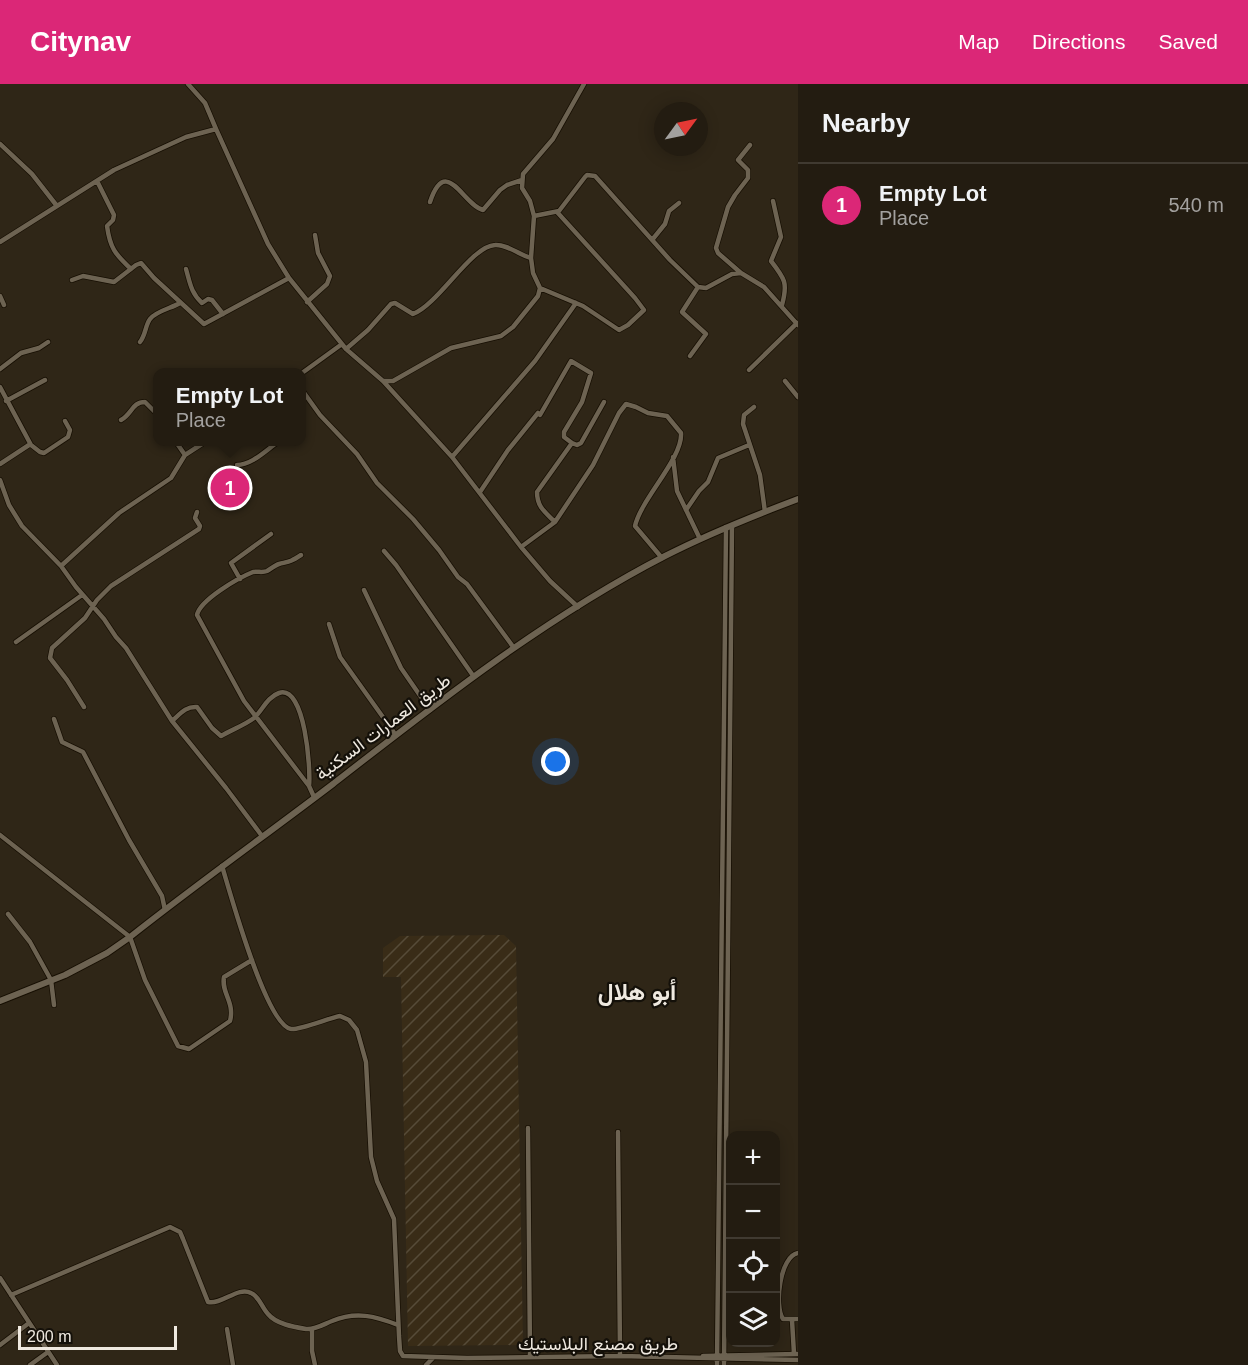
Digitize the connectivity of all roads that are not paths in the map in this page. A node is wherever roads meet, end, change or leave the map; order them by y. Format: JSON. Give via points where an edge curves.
{"nodes":[{"id":1,"x":188,"y":84,"type":"edge"},
{"id":2,"x":584,"y":84,"type":"edge"},
{"id":3,"x":216,"y":129,"type":"junction"},
{"id":4,"x":0,"y":144,"type":"edge"},
{"id":5,"x":750,"y":145,"type":"dead end"},
{"id":6,"x":522,"y":180,"type":"junction"},
{"id":7,"x":97,"y":181,"type":"junction"},
{"id":8,"x":773,"y":201,"type":"dead end"},
{"id":9,"x":430,"y":202,"type":"dead end"},
{"id":10,"x":679,"y":203,"type":"dead end"},
{"id":11,"x":57,"y":206,"type":"junction"},
{"id":12,"x":557,"y":212,"type":"junction"},
{"id":13,"x":534,"y":216,"type":"junction"},
{"id":14,"x":315,"y":235,"type":"dead end"},
{"id":15,"x":652,"y":240,"type":"junction"},
{"id":16,"x":0,"y":242,"type":"edge"},
{"id":17,"x":531,"y":258,"type":"junction"},
{"id":18,"x":131,"y":269,"type":"junction"},
{"id":19,"x":186,"y":269,"type":"dead end"},
{"id":20,"x":741,"y":273,"type":"junction"},
{"id":21,"x":289,"y":278,"type":"junction"},
{"id":22,"x":72,"y":280,"type":"dead end"},
{"id":23,"x":699,"y":287,"type":"junction"},
{"id":24,"x":540,"y":288,"type":"junction"},
{"id":25,"x":0,"y":296,"type":"edge"},
{"id":26,"x":307,"y":302,"type":"junction"},
{"id":27,"x":180,"y":303,"type":"junction"},
{"id":28,"x":576,"y":303,"type":"junction"},
{"id":29,"x":4,"y":305,"type":"dead end"},
{"id":30,"x":782,"y":305,"type":"junction"},
{"id":31,"x":223,"y":314,"type":"junction"},
{"id":32,"x":797,"y":324,"type":"edge"},
{"id":33,"x":48,"y":342,"type":"dead end"},
{"id":34,"x":140,"y":342,"type":"dead end"},
{"id":35,"x":342,"y":344,"type":"junction"},
{"id":36,"x":346,"y":349,"type":"junction"},
{"id":37,"x":690,"y":356,"type":"dead end"},
{"id":38,"x":0,"y":369,"type":"edge"},
{"id":39,"x":749,"y":370,"type":"dead end"},
{"id":40,"x":306,"y":371,"type":"edge"},
{"id":41,"x":45,"y":381,"type":"dead end"},
{"id":42,"x":382,"y":381,"type":"junction"},
{"id":43,"x":785,"y":381,"type":"dead end"},
{"id":44,"x":0,"y":387,"type":"edge"},
{"id":45,"x":306,"y":396,"type":"edge"},
{"id":46,"x":798,"y":397,"type":"edge"},
{"id":47,"x":6,"y":401,"type":"junction"},
{"id":48,"x":604,"y":402,"type":"dead end"},
{"id":49,"x":754,"y":407,"type":"dead end"},
{"id":50,"x":153,"y":410,"type":"edge"},
{"id":51,"x":121,"y":420,"type":"dead end"},
{"id":52,"x":65,"y":421,"type":"dead end"},
{"id":53,"x":572,"y":442,"type":"junction"},
{"id":54,"x":31,"y":445,"type":"junction"},
{"id":55,"x":749,"y":445,"type":"junction"},
{"id":56,"x":179,"y":446,"type":"edge"},
{"id":57,"x":198,"y":446,"type":"edge"},
{"id":58,"x":271,"y":446,"type":"edge"},
{"id":59,"x":185,"y":455,"type":"junction"},
{"id":60,"x":452,"y":457,"type":"junction"},
{"id":61,"x":673,"y":458,"type":"junction"},
{"id":62,"x":0,"y":464,"type":"edge"},
{"id":63,"x":237,"y":465,"type":"dead end"},
{"id":64,"x":0,"y":480,"type":"edge"},
{"id":65,"x":480,"y":492,"type":"junction"},
{"id":66,"x":798,"y":499,"type":"edge"},
{"id":67,"x":686,"y":510,"type":"junction"},
{"id":68,"x":197,"y":512,"type":"dead end"},
{"id":69,"x":765,"y":512,"type":"junction"},
{"id":70,"x":555,"y":522,"type":"junction"},
{"id":71,"x":729,"y":526,"type":"junction"},
{"id":72,"x":271,"y":534,"type":"dead end"},
{"id":73,"x":700,"y":539,"type":"junction"},
{"id":74,"x":521,"y":547,"type":"junction"},
{"id":75,"x":384,"y":551,"type":"dead end"},
{"id":76,"x":301,"y":555,"type":"dead end"},
{"id":77,"x":662,"y":558,"type":"junction"},
{"id":78,"x":61,"y":566,"type":"junction"},
{"id":79,"x":240,"y":579,"type":"junction"},
{"id":80,"x":364,"y":590,"type":"dead end"},
{"id":81,"x":82,"y":594,"type":"junction"},
{"id":82,"x":578,"y":607,"type":"junction"},
{"id":83,"x":94,"y":608,"type":"junction"},
{"id":84,"x":329,"y":624,"type":"dead end"},
{"id":85,"x":16,"y":642,"type":"dead end"},
{"id":86,"x":514,"y":648,"type":"junction"},
{"id":87,"x":474,"y":677,"type":"junction"},
{"id":88,"x":84,"y":707,"type":"dead end"},
{"id":89,"x":430,"y":710,"type":"junction"},
{"id":90,"x":255,"y":717,"type":"junction"},
{"id":91,"x":54,"y":719,"type":"dead end"},
{"id":92,"x":172,"y":721,"type":"junction"},
{"id":93,"x":395,"y":734,"type":"junction"},
{"id":94,"x":309,"y":786,"type":"junction"},
{"id":95,"x":314,"y":797,"type":"junction"},
{"id":96,"x":0,"y":835,"type":"edge"},
{"id":97,"x":262,"y":836,"type":"junction"},
{"id":98,"x":222,"y":866,"type":"junction"},
{"id":99,"x":165,"y":910,"type":"junction"},
{"id":100,"x":8,"y":914,"type":"dead end"},
{"id":101,"x":130,"y":937,"type":"junction"},
{"id":102,"x":252,"y":960,"type":"junction"},
{"id":103,"x":51,"y":980,"type":"junction"},
{"id":104,"x":0,"y":1001,"type":"edge"},
{"id":105,"x":54,"y":1005,"type":"dead end"},
{"id":106,"x":528,"y":1128,"type":"dead end"},
{"id":107,"x":618,"y":1132,"type":"dead end"},
{"id":108,"x":798,"y":1252,"type":"edge"},
{"id":109,"x":0,"y":1278,"type":"edge"},
{"id":110,"x":11,"y":1295,"type":"junction"},
{"id":111,"x":795,"y":1319,"type":"edge"},
{"id":112,"x":29,"y":1323,"type":"junction"},
{"id":113,"x":398,"y":1325,"type":"junction"},
{"id":114,"x":227,"y":1329,"type":"dead end"},
{"id":115,"x":312,"y":1330,"type":"junction"},
{"id":116,"x":0,"y":1345,"type":"edge"},
{"id":117,"x":48,"y":1352,"type":"junction"},
{"id":118,"x":796,"y":1354,"type":"edge"},
{"id":119,"x":620,"y":1356,"type":"junction"},
{"id":120,"x":530,"y":1357,"type":"junction"},
{"id":121,"x":433,"y":1358,"type":"junction"},
{"id":122,"x":717,"y":1360,"type":"edge"},
{"id":123,"x":724,"y":1360,"type":"edge"},
{"id":124,"x":798,"y":1360,"type":"edge"},
{"id":125,"x":767,"y":1363,"type":"edge"},
{"id":126,"x":30,"y":1365,"type":"edge"},
{"id":127,"x":57,"y":1365,"type":"edge"},
{"id":128,"x":233,"y":1365,"type":"edge"},
{"id":129,"x":315,"y":1365,"type":"edge"},
{"id":130,"x":426,"y":1365,"type":"edge"}],
"edges":[{"from":1,"to":3,"type":"street","via":[[205,103]]},
{"from":2,"to":6,"type":"street","via":[[553,139]]},
{"from":3,"to":7,"type":"street","via":[[186,137]]},
{"from":3,"to":21,"type":"street","via":[[268,244]]},
{"from":4,"to":11,"type":"street","via":[[32,174]]},
{"from":5,"to":20,"type":"street","via":[[738,160],[748,170],[748,178],[728,207],[716,248]]},
{"from":6,"to":9,"type":"street","via":[[507,185],[483,210],[449,182],[436,187]]},
{"from":6,"to":13,"type":"street"},
{"from":7,"to":11,"type":"street"},
{"from":7,"to":18,"type":"street","via":[[114,214],[106,226],[111,248]]},
{"from":8,"to":30,"type":"street","via":[[781,237],[771,261],[786,286]]},
{"from":10,"to":15,"type":"street","via":[[669,211],[665,224]]},
{"from":11,"to":16,"type":"street"},
{"from":12,"to":13,"type":"street"},
{"from":12,"to":15,"type":"street","via":[[585,177],[592,175]]},
{"from":12,"to":28,"type":"street","via":[[644,310],[619,330]]},
{"from":13,"to":17,"type":"street"},
{"from":14,"to":26,"type":"street","via":[[318,253],[330,276],[327,284]]},
{"from":15,"to":23,"type":"street"},
{"from":17,"to":24,"type":"street"},
{"from":17,"to":36,"type":"street","via":[[502,246],[489,247],[473,258],[430,304],[413,314],[395,303],[389,304]]},
{"from":18,"to":22,"type":"street","via":[[114,282],[83,276]]},
{"from":18,"to":27,"type":"street","via":[[143,264]]},
{"from":19,"to":31,"type":"street","via":[[191,291],[199,302],[212,300]]},
{"from":20,"to":23,"type":"street","via":[[706,288]]},
{"from":20,"to":30,"type":"street","via":[[764,287]]},
{"from":21,"to":26,"type":"street"},
{"from":21,"to":31,"type":"street"},
{"from":23,"to":37,"type":"street","via":[[682,312],[706,334]]},
{"from":24,"to":28,"type":"street"},
{"from":24,"to":42,"type":"street","via":[[531,305],[501,336],[451,348],[393,381]]},
{"from":25,"to":29,"type":"street"},
{"from":26,"to":35,"type":"street"},
{"from":27,"to":31,"type":"street","via":[[204,324]]},
{"from":27,"to":34,"type":"street","via":[[153,315]]},
{"from":28,"to":60,"type":"street","via":[[535,361]]},
{"from":30,"to":32,"type":"street"},
{"from":32,"to":39,"type":"street"},
{"from":33,"to":38,"type":"street","via":[[21,353]]},
{"from":35,"to":36,"type":"street"},
{"from":35,"to":40,"type":"street"},
{"from":36,"to":42,"type":"street"},
{"from":41,"to":47,"type":"street"},
{"from":42,"to":60,"type":"street"},
{"from":43,"to":46,"type":"street"},
{"from":44,"to":47,"type":"street"},
{"from":45,"to":86,"type":"street","via":[[458,577],[468,584]]},
{"from":47,"to":54,"type":"street"},
{"from":48,"to":53,"type":"street","via":[[581,443]]},
{"from":49,"to":55,"type":"street","via":[[743,418]]},
{"from":50,"to":51,"type":"street","via":[[141,402]]},
{"from":52,"to":54,"type":"street","via":[[70,430],[68,437],[44,453]]},
{"from":53,"to":65,"type":"street","via":[[564,432],[582,402],[591,373],[571,361],[540,415],[513,443]]},
{"from":53,"to":70,"type":"street","via":[[537,492],[542,510]]},
{"from":54,"to":62,"type":"street"},
{"from":55,"to":67,"type":"street","via":[[718,458],[708,482]]},
{"from":55,"to":69,"type":"street","via":[[760,475]]},
{"from":56,"to":59,"type":"street"},
{"from":57,"to":59,"type":"street"},
{"from":58,"to":63,"type":"street","via":[[250,462]]},
{"from":59,"to":78,"type":"street","via":[[175,474],[119,513]]},
{"from":60,"to":65,"type":"street"},
{"from":61,"to":67,"type":"street","via":[[675,483]]},
{"from":61,"to":70,"type":"street","via":[[682,440],[673,422],[667,416],[626,405]]},
{"from":61,"to":77,"type":"street","via":[[635,526]]},
{"from":64,"to":78,"type":"street","via":[[22,526]]},
{"from":65,"to":74,"type":"street"},
{"from":66,"to":69,"type":"main road","name":"طريق العمارات السكنية"},
{"from":67,"to":73,"type":"street"},
{"from":68,"to":83,"type":"street","via":[[199,529],[111,586]]},
{"from":69,"to":71,"type":"main road","name":"طريق العمارات السكنية"},
{"from":70,"to":74,"type":"street"},
{"from":71,"to":73,"type":"main road","name":"طريق العمارات السكنية"},
{"from":71,"to":122,"type":"street"},
{"from":71,"to":123,"type":"street"},
{"from":72,"to":79,"type":"street","via":[[231,563]]},
{"from":73,"to":77,"type":"main road","name":"طريق العمارات السكنية"},
{"from":74,"to":82,"type":"street"},
{"from":75,"to":87,"type":"street"},
{"from":76,"to":79,"type":"street"},
{"from":77,"to":82,"type":"main road","name":"طريق العمارات السكنية"},
{"from":78,"to":81,"type":"street"},
{"from":79,"to":90,"type":"street","via":[[204,603],[197,615]]},
{"from":80,"to":89,"type":"street","via":[[401,668]]},
{"from":81,"to":83,"type":"street"},
{"from":81,"to":85,"type":"street"},
{"from":82,"to":86,"type":"main road","name":"طريق العمارات السكنية"},
{"from":83,"to":88,"type":"street","via":[[49,654]]},
{"from":83,"to":92,"type":"street","via":[[126,648]]},
{"from":84,"to":93,"type":"street","via":[[340,657]]},
{"from":86,"to":87,"type":"main road","name":"طريق العمارات السكنية"},
{"from":87,"to":89,"type":"main road","name":"طريق العمارات السكنية"},
{"from":89,"to":93,"type":"main road","name":"طريق العمارات السكنية"},
{"from":90,"to":92,"type":"street","via":[[221,736],[197,707],[185,710]]},
{"from":90,"to":94,"type":"street"},
{"from":90,"to":94,"type":"street","via":[[280,692],[295,699],[303,723]]},
{"from":91,"to":99,"type":"street","via":[[62,742],[83,752],[162,896]]},
{"from":92,"to":97,"type":"street"},
{"from":93,"to":95,"type":"main road","name":"طريق العمارات السكنية"},
{"from":94,"to":95,"type":"street"},
{"from":95,"to":97,"type":"main road","name":"طريق العمارات السكنية"},
{"from":96,"to":101,"type":"street"},
{"from":97,"to":98,"type":"main road","name":"طريق العمارات السكنية"},
{"from":98,"to":99,"type":"main road","name":"طريق العمارات السكنية"},
{"from":98,"to":102,"type":"street"},
{"from":99,"to":101,"type":"main road","name":"طريق العمارات السكنية"},
{"from":100,"to":103,"type":"street","via":[[30,942]]},
{"from":101,"to":102,"type":"street","via":[[145,980],[182,1048],[189,1049],[230,1021],[231,1005],[222,984],[224,977]]},
{"from":101,"to":103,"type":"main road","name":"طريق العمارات السكنية","via":[[87,964]]},
{"from":102,"to":113,"type":"street","via":[[284,1026],[295,1029],[340,1016],[349,1020],[359,1036],[366,1062],[373,1163],[394,1219]]},
{"from":103,"to":104,"type":"main road","name":"طريق العمارات السكنية"},
{"from":103,"to":105,"type":"street"},
{"from":106,"to":120,"type":"street"},
{"from":107,"to":119,"type":"street"},
{"from":108,"to":111,"type":"street","via":[[785,1267],[779,1306],[783,1319]]},
{"from":109,"to":110,"type":"street"},
{"from":110,"to":112,"type":"street"},
{"from":110,"to":115,"type":"street","via":[[170,1227],[180,1232],[208,1302],[249,1292],[272,1318]]},
{"from":111,"to":118,"type":"street"},
{"from":112,"to":116,"type":"street"},
{"from":112,"to":117,"type":"street"},
{"from":113,"to":115,"type":"street","via":[[357,1314]]},
{"from":113,"to":121,"type":"street","name":"طريق مصنع البلاستيك","via":[[404,1356]]},
{"from":114,"to":128,"type":"street"},
{"from":115,"to":129,"type":"street"},
{"from":117,"to":126,"type":"street"},
{"from":117,"to":127,"type":"street"},
{"from":118,"to":123,"type":"street","name":"طريق مصنع البلاستيك"},
{"from":119,"to":120,"type":"street","name":"طريق مصنع البلاستيك"},
{"from":119,"to":122,"type":"street","name":"طريق مصنع البلاستيك"},
{"from":120,"to":121,"type":"street","name":"طريق مصنع البلاستيك"},
{"from":121,"to":130,"type":"street"},
{"from":122,"to":123,"type":"street","name":"طريق مصنع البلاستيك"},
{"from":123,"to":125,"type":"street","name":"طريق مصنع البلاستيك"},
{"from":124,"to":125,"type":"street","name":"طريق مصنع البلاستيك"}]}
